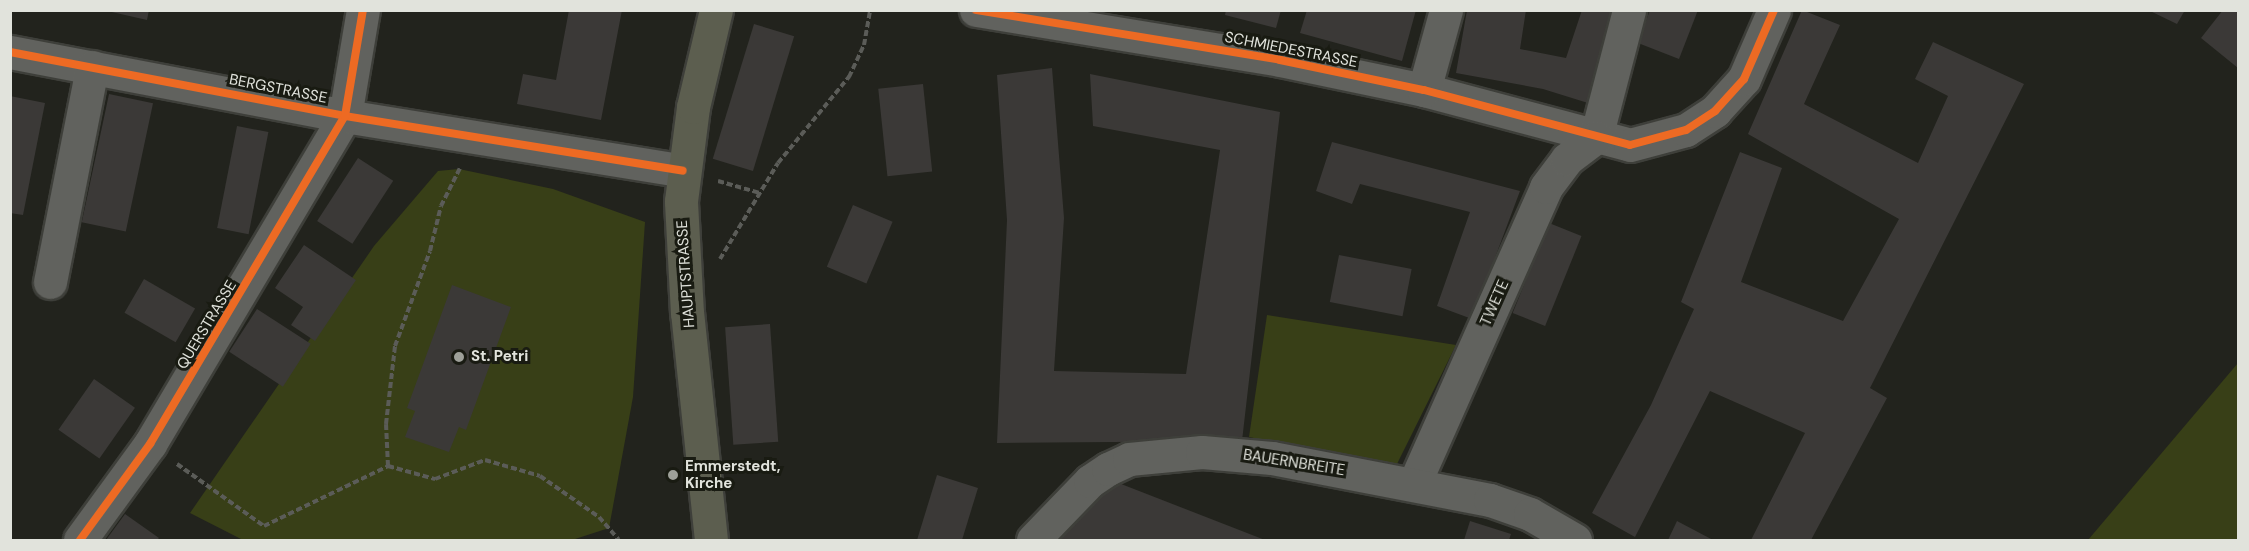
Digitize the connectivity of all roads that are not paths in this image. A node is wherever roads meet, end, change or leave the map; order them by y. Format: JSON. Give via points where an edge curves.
{"nodes":[{"id":1,"x":363,"y":10,"type":"edge"},
{"id":2,"x":716,"y":10,"type":"edge"},
{"id":3,"x":976,"y":10,"type":"edge"},
{"id":4,"x":1446,"y":10,"type":"edge"},
{"id":5,"x":1629,"y":10,"type":"edge"},
{"id":6,"x":1774,"y":10,"type":"edge"},
{"id":7,"x":10,"y":52,"type":"edge"},
{"id":8,"x":92,"y":68,"type":"junction"},
{"id":9,"x":1424,"y":90,"type":"junction"},
{"id":10,"x":345,"y":116,"type":"junction"},
{"id":11,"x":1596,"y":137,"type":"junction"},
{"id":12,"x":683,"y":171,"type":"junction"},
{"id":13,"x":50,"y":282,"type":"dead end"},
{"id":14,"x":1414,"y":484,"type":"junction"},
{"id":15,"x":80,"y":540,"type":"edge"},
{"id":16,"x":711,"y":540,"type":"edge"},
{"id":17,"x":1032,"y":540,"type":"edge"},
{"id":18,"x":1575,"y":540,"type":"edge"}],
"edges":[{"from":1,"to":10,"type":"street"},
{"from":2,"to":12,"type":"main road","name":"HAUPTSTRASSE"},
{"from":3,"to":9,"type":"street","name":"SCHMIEDESTRASSE","via":[[1280,60]]},
{"from":4,"to":9,"type":"street"},
{"from":5,"to":11,"type":"street"},
{"from":6,"to":11,"type":"street","name":"SCHMIEDESTRASSE","via":[[1744,79],[1715,111],[1686,130],[1658,139],[1630,145]]},
{"from":7,"to":8,"type":"street","name":"BERGSTRASSE"},
{"from":8,"to":10,"type":"street","name":"BERGSTRASSE"},
{"from":8,"to":13,"type":"street"},
{"from":9,"to":11,"type":"street","name":"SCHMIEDESTRASSE"},
{"from":10,"to":12,"type":"street","name":"BERGSTRASSE"},
{"from":10,"to":15,"type":"street","name":"QUERSTRASSE","via":[[150,444]]},
{"from":11,"to":14,"type":"street","name":"TWETE","via":[[1567,159],[1546,187]]},
{"from":12,"to":16,"type":"main road","name":"HAUPTSTRASSE","via":[[685,292]]},
{"from":14,"to":17,"type":"street","name":"BAUERNBREITE","via":[[1235,453],[1156,455],[1129,459],[1090,481]]},
{"from":14,"to":18,"type":"street","name":"BAUERNBREITE","via":[[1490,500],[1530,514]]}]}
